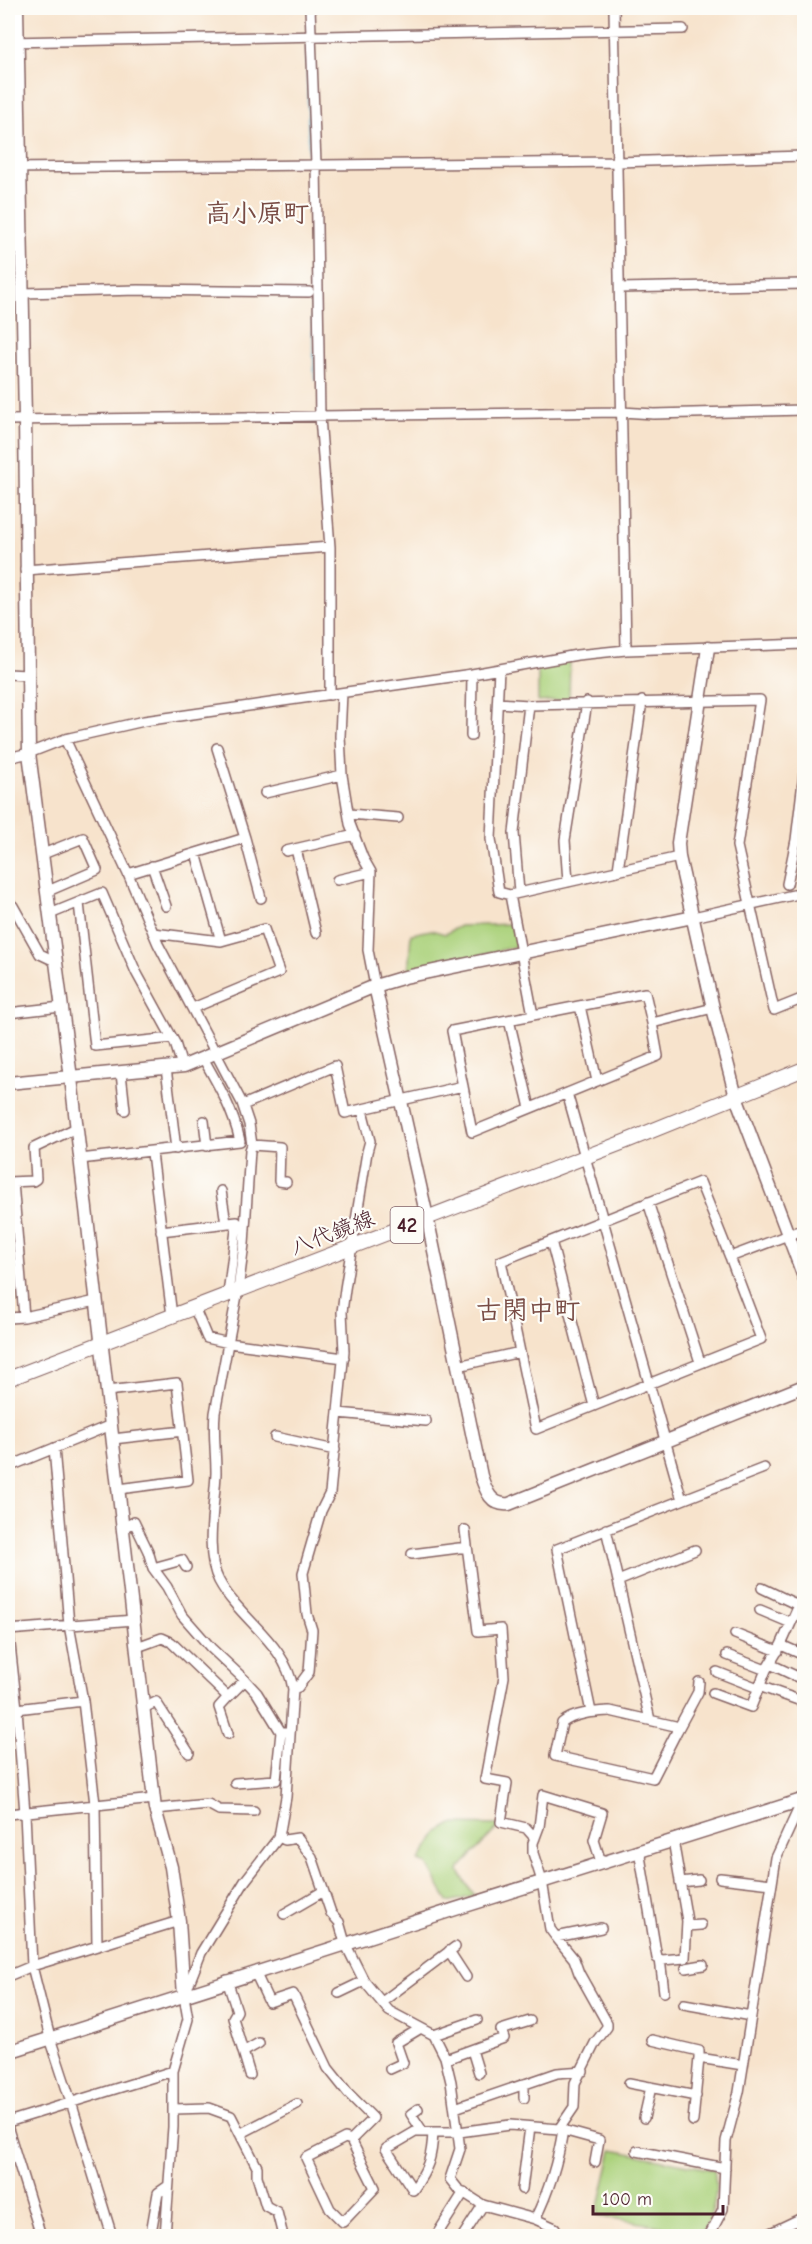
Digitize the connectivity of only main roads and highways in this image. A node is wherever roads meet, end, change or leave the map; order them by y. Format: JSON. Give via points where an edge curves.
{"nodes":[{"id":1,"x":804,"y":1068,"type":"edge"},
{"id":2,"x":8,"y":1379,"type":"edge"}],
"edges":[{"from":1,"to":2,"type":"main road","name":"八代鏡線","number":"42"}]}
